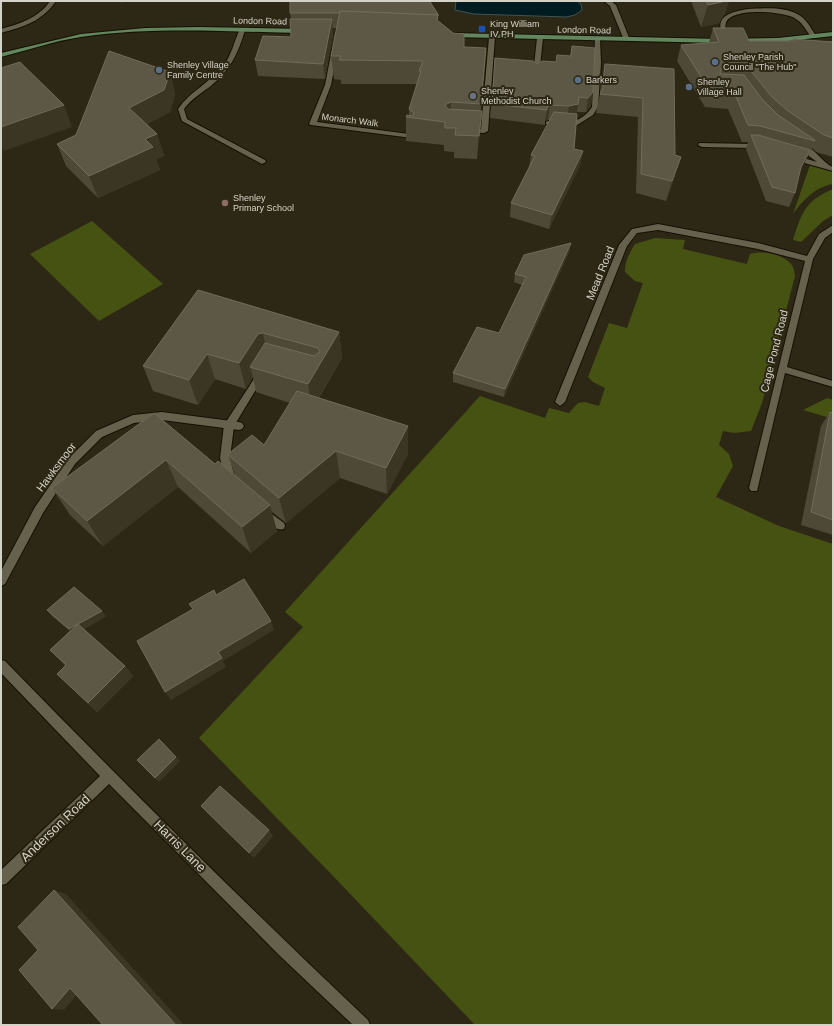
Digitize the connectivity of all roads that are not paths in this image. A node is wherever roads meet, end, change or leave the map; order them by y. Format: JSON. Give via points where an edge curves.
{"nodes":[{"id":1,"x":52,"y":1,"type":"edge"},
{"id":2,"x":607,"y":1,"type":"edge"},
{"id":3,"x":242,"y":30,"type":"junction"},
{"id":4,"x":1,"y":31,"type":"edge"},
{"id":5,"x":308,"y":31,"type":"edge"},
{"id":6,"x":833,"y":34,"type":"edge"},
{"id":7,"x":446,"y":35,"type":"edge"},
{"id":8,"x":492,"y":36,"type":"junction"},
{"id":9,"x":814,"y":37,"type":"junction"},
{"id":10,"x":540,"y":38,"type":"junction"},
{"id":11,"x":337,"y":39,"type":"edge"},
{"id":12,"x":597,"y":39,"type":"junction"},
{"id":13,"x":628,"y":40,"type":"junction"},
{"id":14,"x":727,"y":41,"type":"junction"},
{"id":15,"x":1,"y":55,"type":"edge"},
{"id":16,"x":536,"y":75,"type":"edge"},
{"id":17,"x":548,"y":123,"type":"edge"},
{"id":18,"x":463,"y":130,"type":"edge"},
{"id":19,"x":409,"y":136,"type":"edge"},
{"id":20,"x":796,"y":143,"type":"edge"},
{"id":21,"x":702,"y":145,"type":"dead end"},
{"id":22,"x":767,"y":150,"type":"edge"},
{"id":23,"x":788,"y":156,"type":"edge"},
{"id":24,"x":262,"y":162,"type":"dead end"},
{"id":25,"x":824,"y":166,"type":"junction"},
{"id":26,"x":833,"y":168,"type":"edge"},
{"id":27,"x":833,"y":228,"type":"edge"},
{"id":28,"x":809,"y":259,"type":"junction"},
{"id":29,"x":268,"y":363,"type":"edge"},
{"id":30,"x":782,"y":370,"type":"junction"},
{"id":31,"x":833,"y":384,"type":"edge"},
{"id":32,"x":560,"y":402,"type":"dead end"},
{"id":33,"x":234,"y":426,"type":"junction"},
{"id":34,"x":754,"y":488,"type":"dead end"},
{"id":35,"x":238,"y":490,"type":"edge"},
{"id":36,"x":256,"y":505,"type":"edge"},
{"id":37,"x":280,"y":526,"type":"edge"},
{"id":38,"x":1,"y":581,"type":"edge"},
{"id":39,"x":1,"y":665,"type":"edge"},
{"id":40,"x":109,"y":776,"type":"junction"},
{"id":41,"x":1,"y":879,"type":"edge"},
{"id":42,"x":363,"y":1025,"type":"edge"}],
"edges":[{"from":1,"to":4,"type":"street","via":[[46,10],[33,19]]},
{"from":2,"to":13,"type":"street","via":[[613,5]]},
{"from":3,"to":5,"type":"main road","name":"London Road"},
{"from":3,"to":15,"type":"main road","name":"London Road","via":[[91,34]]},
{"from":3,"to":24,"type":"street","via":[[230,63],[216,78],[189,97],[181,109],[184,120]]},
{"from":6,"to":9,"type":"main road","name":"London Road"},
{"from":7,"to":8,"type":"main road","name":"London Road"},
{"from":8,"to":10,"type":"main road","name":"London Road"},
{"from":8,"to":18,"type":"street","via":[[484,131]]},
{"from":9,"to":14,"type":"main road","name":"London Road"},
{"from":9,"to":14,"type":"street","via":[[799,18],[790,13],[741,12],[728,14],[724,20],[722,26]]},
{"from":10,"to":12,"type":"main road","name":"London Road"},
{"from":10,"to":16,"type":"street"},
{"from":11,"to":19,"type":"street","name":"Monarch Walk","via":[[328,85],[313,124]]},
{"from":12,"to":13,"type":"main road","name":"London Road"},
{"from":12,"to":17,"type":"street","via":[[595,107],[590,115],[574,125]]},
{"from":13,"to":14,"type":"main road","name":"London Road"},
{"from":20,"to":25,"type":"street","via":[[818,158]]},
{"from":21,"to":22,"type":"street","via":[[753,146]]},
{"from":23,"to":25,"type":"street"},
{"from":25,"to":26,"type":"street"},
{"from":27,"to":28,"type":"street","name":"Cage Pond Road","via":[[822,236]]},
{"from":28,"to":30,"type":"street","name":"Cage Pond Road"},
{"from":28,"to":32,"type":"street","name":"Mead Road","via":[[758,246],[658,227],[635,231],[623,245]]},
{"from":29,"to":33,"type":"street"},
{"from":30,"to":31,"type":"street"},
{"from":30,"to":34,"type":"street","name":"Cage Pond Road"},
{"from":33,"to":35,"type":"street","via":[[225,458],[232,485]]},
{"from":33,"to":38,"type":"street","name":"Hawksmoor","via":[[162,416],[133,419],[99,434],[72,461],[39,510]]},
{"from":36,"to":37,"type":"street"},
{"from":39,"to":40,"type":"street","name":"Harris Lane"},
{"from":40,"to":41,"type":"street","name":"Anderson Road"},
{"from":40,"to":42,"type":"street","name":"Harris Lane"}]}
